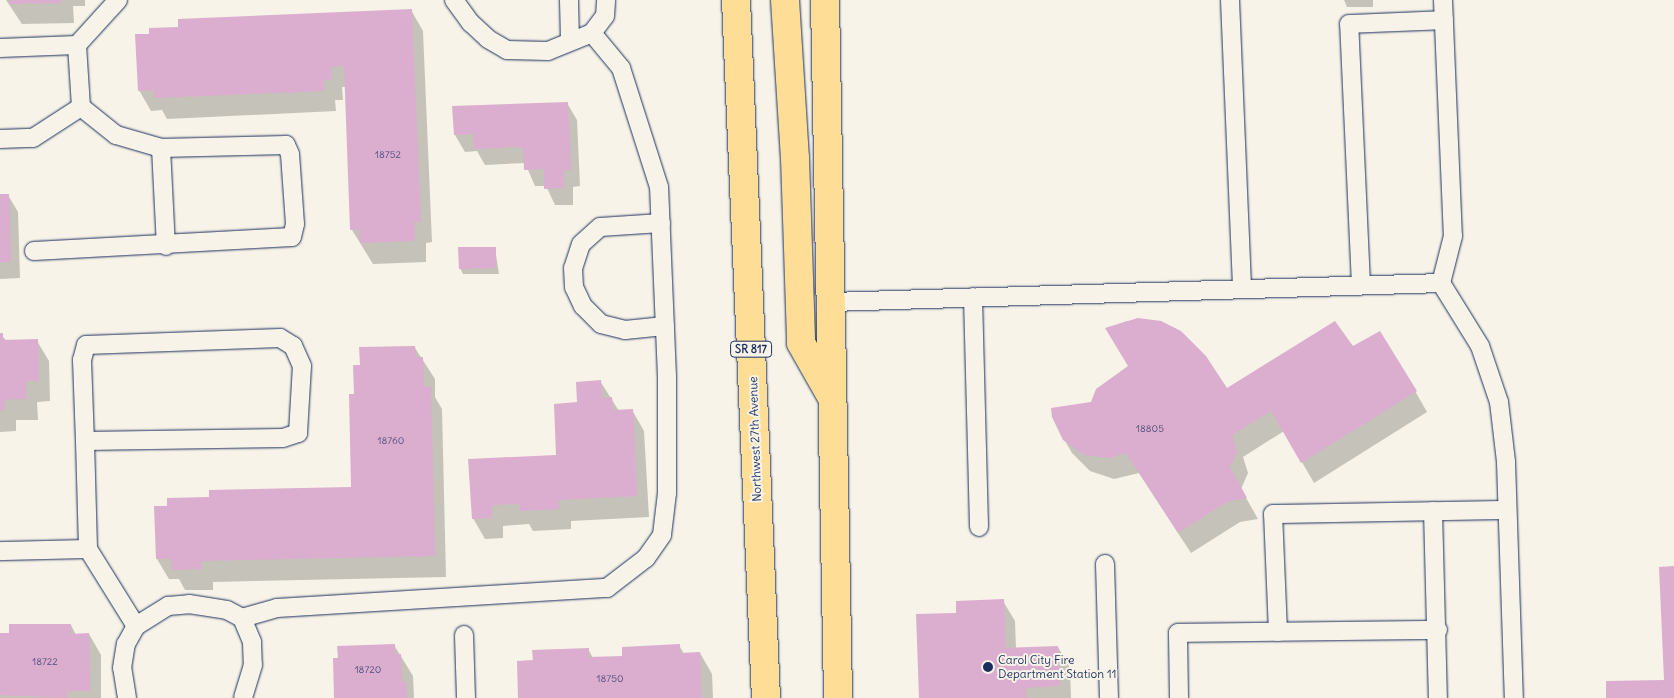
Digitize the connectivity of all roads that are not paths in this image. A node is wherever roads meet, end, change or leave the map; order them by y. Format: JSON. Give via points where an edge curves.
{"nodes":[{"id":1,"x":118,"y":0,"type":"edge"},
{"id":2,"x":454,"y":0,"type":"edge"},
{"id":3,"x":569,"y":0,"type":"edge"},
{"id":4,"x":606,"y":0,"type":"edge"},
{"id":5,"x":736,"y":0,"type":"edge"},
{"id":6,"x":784,"y":0,"type":"edge"},
{"id":7,"x":825,"y":0,"type":"edge"},
{"id":8,"x":1230,"y":0,"type":"edge"},
{"id":9,"x":1443,"y":0,"type":"edge"},
{"id":10,"x":1444,"y":20,"type":"junction"},
{"id":11,"x":592,"y":33,"type":"junction"},
{"id":12,"x":570,"y":40,"type":"junction"},
{"id":13,"x":77,"y":45,"type":"junction"},
{"id":14,"x":0,"y":48,"type":"edge"},
{"id":15,"x":81,"y":107,"type":"junction"},
{"id":16,"x":0,"y":139,"type":"edge"},
{"id":17,"x":161,"y":148,"type":"junction"},
{"id":18,"x":661,"y":223,"type":"junction"},
{"id":19,"x":166,"y":246,"type":"junction"},
{"id":20,"x":34,"y":251,"type":"dead end"},
{"id":21,"x":1441,"y":283,"type":"junction"},
{"id":22,"x":1361,"y":285,"type":"junction"},
{"id":23,"x":1242,"y":289,"type":"junction"},
{"id":24,"x":973,"y":297,"type":"junction"},
{"id":25,"x":831,"y":302,"type":"junction"},
{"id":26,"x":665,"y":326,"type":"junction"},
{"id":27,"x":832,"y":397,"type":"junction"},
{"id":28,"x":85,"y":440,"type":"junction"},
{"id":29,"x":1507,"y":510,"type":"junction"},
{"id":30,"x":1433,"y":511,"type":"junction"},
{"id":31,"x":979,"y":527,"type":"dead end"},
{"id":32,"x":0,"y":546,"type":"edge"},
{"id":33,"x":88,"y":549,"type":"junction"},
{"id":34,"x":0,"y":551,"type":"edge"},
{"id":35,"x":1105,"y":564,"type":"dead end"},
{"id":36,"x":242,"y":618,"type":"junction"},
{"id":37,"x":136,"y":626,"type":"junction"},
{"id":38,"x":1438,"y":630,"type":"junction"},
{"id":39,"x":1278,"y":632,"type":"junction"},
{"id":40,"x":464,"y":635,"type":"dead end"},
{"id":41,"x":127,"y":698,"type":"edge"},
{"id":42,"x":243,"y":698,"type":"edge"},
{"id":43,"x":466,"y":698,"type":"edge"},
{"id":44,"x":766,"y":698,"type":"edge"},
{"id":45,"x":838,"y":698,"type":"edge"},
{"id":46,"x":1109,"y":698,"type":"edge"},
{"id":47,"x":1179,"y":698,"type":"edge"},
{"id":48,"x":1438,"y":698,"type":"edge"},
{"id":49,"x":1514,"y":698,"type":"edge"}],
"edges":[{"from":1,"to":13,"type":"lane"},
{"from":2,"to":12,"type":"lane","via":[[471,23],[488,39],[507,50],[548,51]]},
{"from":3,"to":12,"type":"lane"},
{"from":4,"to":11,"type":"lane","via":[[605,16]]},
{"from":5,"to":44,"type":"main road","name":"Northwest 27th Avenue","number":"SR 817"},
{"from":6,"to":27,"type":"main road","via":[[795,158],[801,343]]},
{"from":7,"to":25,"type":"main road"},
{"from":8,"to":23,"type":"lane"},
{"from":9,"to":10,"type":"lane"},
{"from":10,"to":21,"type":"lane","via":[[1453,236]]},
{"from":10,"to":22,"type":"lane","via":[[1349,24]]},
{"from":11,"to":12,"type":"lane"},
{"from":11,"to":18,"type":"lane","via":[[621,68],[641,121],[659,186]]},
{"from":13,"to":14,"type":"lane"},
{"from":13,"to":15,"type":"lane"},
{"from":15,"to":16,"type":"lane","via":[[33,138]]},
{"from":15,"to":17,"type":"lane","via":[[116,135]]},
{"from":17,"to":19,"type":"lane"},
{"from":17,"to":19,"type":"lane","via":[[286,145],[290,154],[295,224],[292,237],[281,240]]},
{"from":18,"to":26,"type":"lane"},
{"from":18,"to":26,"type":"lane","via":[[600,227],[581,244],[573,268],[574,287],[583,306],[601,324],[625,330]]},
{"from":19,"to":20,"type":"lane"},
{"from":21,"to":22,"type":"lane"},
{"from":21,"to":29,"type":"lane","via":[[1480,346],[1498,402]]},
{"from":22,"to":23,"type":"lane"},
{"from":23,"to":24,"type":"lane"},
{"from":24,"to":25,"type":"lane"},
{"from":24,"to":31,"type":"lane"},
{"from":25,"to":27,"type":"main road"},
{"from":26,"to":36,"type":"lane","via":[[668,493],[662,535],[646,558],[607,588],[277,608]]},
{"from":27,"to":45,"type":"main road"},
{"from":28,"to":28,"type":"lane","via":[[82,360],[86,345],[280,338],[293,346],[302,366],[298,433],[283,438]]},
{"from":28,"to":33,"type":"lane"},
{"from":29,"to":30,"type":"lane"},
{"from":29,"to":49,"type":"lane"},
{"from":30,"to":38,"type":"lane"},
{"from":30,"to":39,"type":"lane","via":[[1274,514]]},
{"from":32,"to":34,"type":"lane"},
{"from":33,"to":34,"type":"lane"},
{"from":33,"to":37,"type":"lane"},
{"from":35,"to":46,"type":"lane"},
{"from":36,"to":37,"type":"lane","via":[[227,610],[190,604],[168,606]]},
{"from":36,"to":42,"type":"lane","via":[[252,642],[253,665]]},
{"from":37,"to":41,"type":"lane","via":[[126,644],[122,668]]},
{"from":38,"to":39,"type":"lane"},
{"from":38,"to":48,"type":"lane"},
{"from":39,"to":47,"type":"lane","via":[[1178,632]]},
{"from":40,"to":43,"type":"lane"}]}
